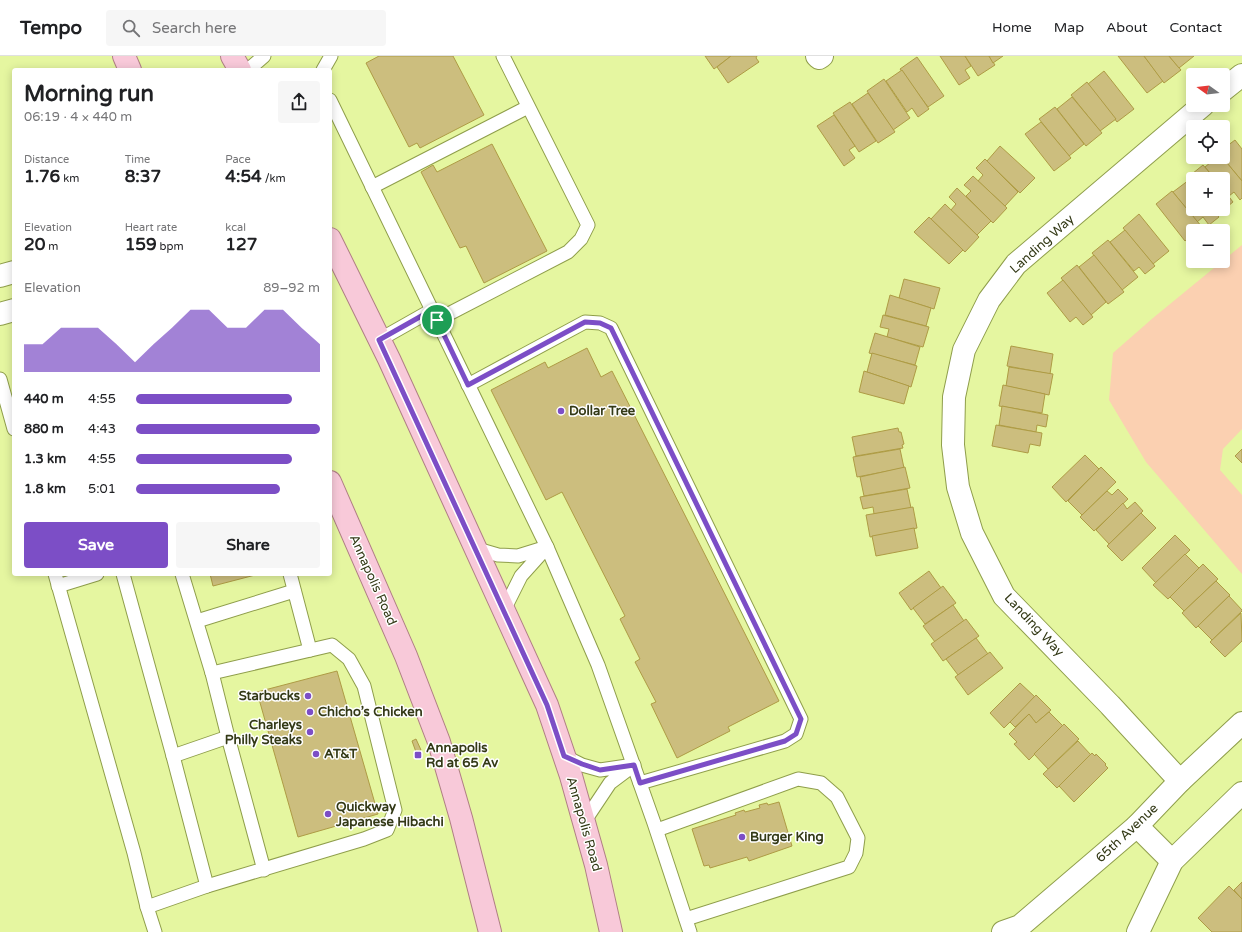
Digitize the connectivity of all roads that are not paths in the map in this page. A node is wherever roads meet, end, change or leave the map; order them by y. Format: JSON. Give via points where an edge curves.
{"nodes":[{"id":1,"x":124,"y":56,"type":"edge"},
{"id":2,"x":232,"y":56,"type":"edge"},
{"id":3,"x":264,"y":56,"type":"edge"},
{"id":4,"x":331,"y":56,"type":"edge"},
{"id":5,"x":503,"y":56,"type":"edge"},
{"id":6,"x":818,"y":56,"type":"edge"},
{"id":7,"x":822,"y":56,"type":"edge"},
{"id":8,"x":129,"y":68,"type":"edge"},
{"id":9,"x":239,"y":68,"type":"edge"},
{"id":10,"x":250,"y":68,"type":"edge"},
{"id":11,"x":324,"y":68,"type":"edge"},
{"id":12,"x":1242,"y":75,"type":"edge"},
{"id":13,"x":1230,"y":84,"type":"edge"},
{"id":14,"x":332,"y":104,"type":"edge"},
{"id":15,"x":528,"y":107,"type":"junction"},
{"id":16,"x":1195,"y":112,"type":"edge"},
{"id":17,"x":372,"y":187,"type":"junction"},
{"id":18,"x":332,"y":243,"type":"edge"},
{"id":19,"x":12,"y":273,"type":"edge"},
{"id":20,"x":0,"y":276,"type":"edge"},
{"id":21,"x":12,"y":311,"type":"edge"},
{"id":22,"x":0,"y":314,"type":"edge"},
{"id":23,"x":434,"y":315,"type":"junction"},
{"id":24,"x":379,"y":340,"type":"junction"},
{"id":25,"x":0,"y":379,"type":"edge"},
{"id":26,"x":468,"y":385,"type":"junction"},
{"id":27,"x":12,"y":422,"type":"edge"},
{"id":28,"x":332,"y":487,"type":"edge"},
{"id":29,"x":547,"y":547,"type":"junction"},
{"id":30,"x":474,"y":548,"type":"junction"},
{"id":31,"x":83,"y":576,"type":"edge"},
{"id":32,"x":124,"y":576,"type":"edge"},
{"id":33,"x":183,"y":576,"type":"edge"},
{"id":34,"x":290,"y":576,"type":"edge"},
{"id":35,"x":56,"y":580,"type":"edge"},
{"id":36,"x":294,"y":591,"type":"junction"},
{"id":37,"x":504,"y":610,"type":"junction"},
{"id":38,"x":197,"y":621,"type":"junction"},
{"id":39,"x":310,"y":650,"type":"junction"},
{"id":40,"x":212,"y":673,"type":"junction"},
{"id":41,"x":1242,"y":723,"type":"edge"},
{"id":42,"x":228,"y":737,"type":"junction"},
{"id":43,"x":174,"y":756,"type":"junction"},
{"id":44,"x":564,"y":756,"type":"junction"},
{"id":45,"x":634,"y":765,"type":"junction"},
{"id":46,"x":1180,"y":781,"type":"junction"},
{"id":47,"x":640,"y":783,"type":"junction"},
{"id":48,"x":1242,"y":793,"type":"edge"},
{"id":49,"x":584,"y":822,"type":"junction"},
{"id":50,"x":1137,"y":826,"type":"junction"},
{"id":51,"x":656,"y":830,"type":"junction"},
{"id":52,"x":1172,"y":861,"type":"junction"},
{"id":53,"x":264,"y":870,"type":"junction"},
{"id":54,"x":207,"y":886,"type":"junction"},
{"id":55,"x":147,"y":906,"type":"junction"},
{"id":56,"x":686,"y":919,"type":"junction"},
{"id":57,"x":156,"y":932,"type":"edge"},
{"id":58,"x":490,"y":932,"type":"edge"},
{"id":59,"x":611,"y":932,"type":"edge"},
{"id":60,"x":690,"y":932,"type":"edge"},
{"id":61,"x":1003,"y":932,"type":"edge"},
{"id":62,"x":1138,"y":932,"type":"edge"}],
"edges":[{"from":1,"to":8,"type":"main road"},
{"from":2,"to":9,"type":"main road"},
{"from":3,"to":10,"type":"lane"},
{"from":4,"to":11,"type":"lane"},
{"from":5,"to":15,"type":"lane"},
{"from":6,"to":7,"type":"street"},
{"from":12,"to":13,"type":"street"},
{"from":14,"to":17,"type":"lane"},
{"from":15,"to":17,"type":"lane"},
{"from":15,"to":23,"type":"lane","via":[[588,226],[581,239],[568,252]]},
{"from":16,"to":46,"type":"street","name":"Landing Way","via":[[1016,264],[989,300],[964,350],[954,397],[953,446],[958,487],[972,534],[1004,596]]},
{"from":17,"to":23,"type":"lane"},
{"from":18,"to":24,"type":"main road","name":"Annapolis Road"},
{"from":19,"to":20,"type":"street"},
{"from":21,"to":22,"type":"street"},
{"from":23,"to":24,"type":"lane"},
{"from":23,"to":26,"type":"lane"},
{"from":24,"to":30,"type":"main road","name":"Annapolis Road"},
{"from":25,"to":27,"type":"lane"},
{"from":26,"to":29,"type":"lane"},
{"from":26,"to":47,"type":"lane","via":[[585,322],[600,323],[611,328],[801,719],[796,734],[785,741]]},
{"from":28,"to":58,"type":"main road","name":"Annapolis Road","via":[[406,656],[439,742]]},
{"from":29,"to":30,"type":"lane","via":[[518,556],[498,555]]},
{"from":29,"to":37,"type":"lane","via":[[521,576]]},
{"from":29,"to":45,"type":"lane","via":[[598,665]]},
{"from":30,"to":37,"type":"main road","name":"Annapolis Road"},
{"from":31,"to":35,"type":"lane"},
{"from":32,"to":43,"type":"lane"},
{"from":33,"to":38,"type":"lane"},
{"from":34,"to":36,"type":"lane"},
{"from":35,"to":55,"type":"lane"},
{"from":36,"to":38,"type":"lane"},
{"from":36,"to":39,"type":"lane"},
{"from":37,"to":44,"type":"main road","name":"Annapolis Road","via":[[547,705]]},
{"from":38,"to":40,"type":"lane"},
{"from":39,"to":40,"type":"lane"},
{"from":39,"to":53,"type":"lane","via":[[332,645],[349,658],[364,686],[395,810],[387,830]]},
{"from":40,"to":42,"type":"lane"},
{"from":41,"to":46,"type":"street","name":"65th Avenue"},
{"from":42,"to":43,"type":"lane"},
{"from":42,"to":53,"type":"lane"},
{"from":43,"to":54,"type":"lane"},
{"from":44,"to":45,"type":"lane","via":[[600,770]]},
{"from":44,"to":49,"type":"main road","name":"Annapolis Road"},
{"from":45,"to":47,"type":"lane"},
{"from":45,"to":49,"type":"lane","via":[[610,783]]},
{"from":46,"to":50,"type":"street","name":"65th Avenue"},
{"from":47,"to":51,"type":"lane"},
{"from":48,"to":52,"type":"street"},
{"from":49,"to":59,"type":"main road","name":"Annapolis Road"},
{"from":50,"to":52,"type":"street"},
{"from":50,"to":61,"type":"street","name":"65th Avenue","via":[[1020,926]]},
{"from":51,"to":56,"type":"lane"},
{"from":51,"to":56,"type":"lane","via":[[798,779],[822,783],[837,797],[858,838],[856,853],[849,867]]},
{"from":52,"to":62,"type":"street"},
{"from":53,"to":54,"type":"lane"},
{"from":54,"to":55,"type":"lane"},
{"from":55,"to":57,"type":"lane"},
{"from":56,"to":60,"type":"lane"}]}
